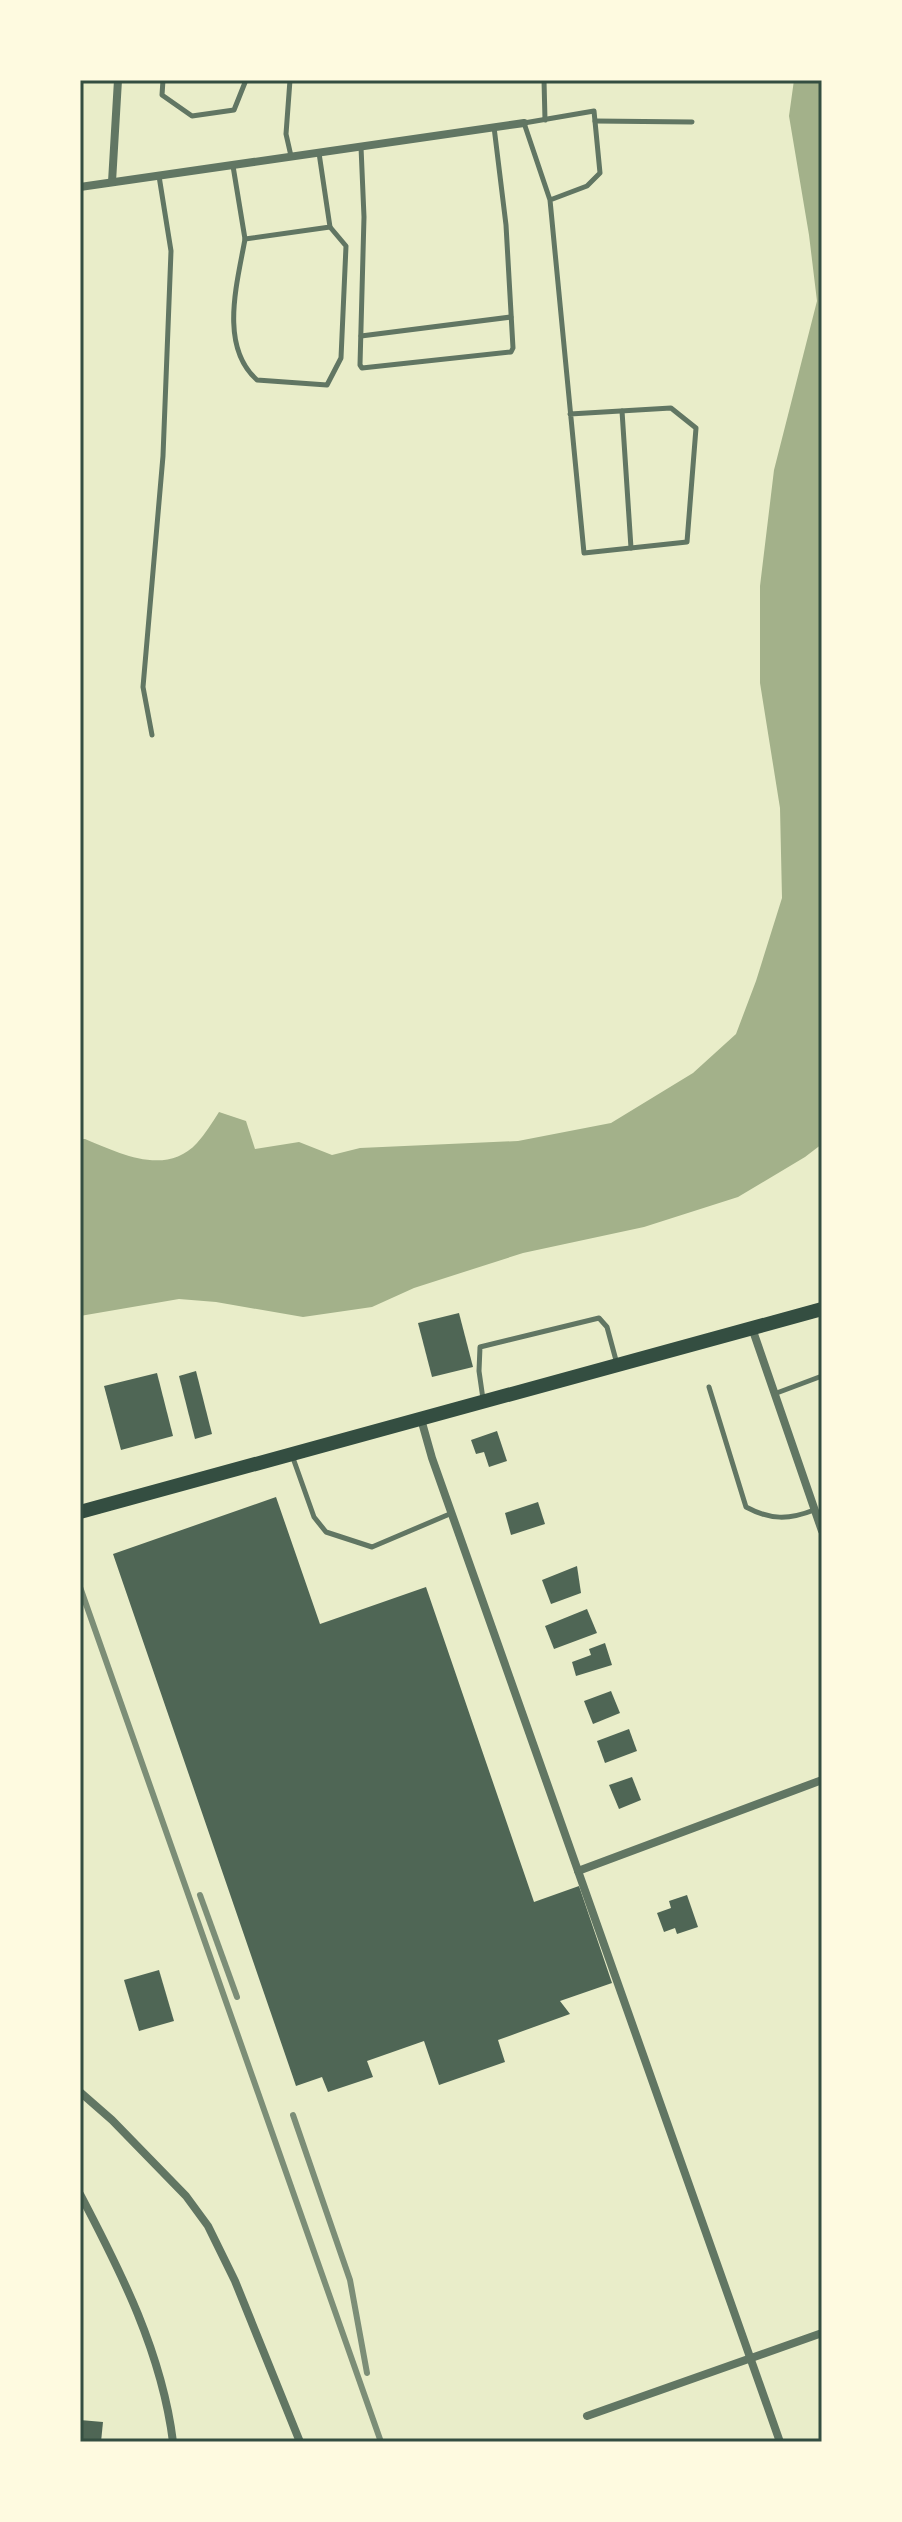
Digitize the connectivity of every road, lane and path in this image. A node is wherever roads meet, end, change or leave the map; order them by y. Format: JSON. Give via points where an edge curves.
{"nodes":[{"id":1,"x":118,"y":80,"type":"edge"},
{"id":2,"x":163,"y":80,"type":"edge"},
{"id":3,"x":246,"y":80,"type":"edge"},
{"id":4,"x":290,"y":80,"type":"edge"},
{"id":5,"x":544,"y":80,"type":"edge"},
{"id":6,"x":545,"y":120,"type":"junction"},
{"id":7,"x":595,"y":121,"type":"junction"},
{"id":8,"x":692,"y":122,"type":"dead end"},
{"id":9,"x":524,"y":123,"type":"junction"},
{"id":10,"x":494,"y":127,"type":"junction"},
{"id":11,"x":361,"y":146,"type":"junction"},
{"id":12,"x":319,"y":152,"type":"junction"},
{"id":13,"x":291,"y":156,"type":"junction"},
{"id":14,"x":233,"y":165,"type":"junction"},
{"id":15,"x":159,"y":176,"type":"junction"},
{"id":16,"x":112,"y":182,"type":"junction"},
{"id":17,"x":80,"y":187,"type":"edge"},
{"id":18,"x":550,"y":200,"type":"junction"},
{"id":19,"x":330,"y":227,"type":"junction"},
{"id":20,"x":245,"y":239,"type":"junction"},
{"id":21,"x":511,"y":317,"type":"junction"},
{"id":22,"x":361,"y":336,"type":"junction"},
{"id":23,"x":622,"y":411,"type":"junction"},
{"id":24,"x":570,"y":414,"type":"junction"},
{"id":25,"x":631,"y":548,"type":"junction"},
{"id":26,"x":152,"y":735,"type":"dead end"},
{"id":27,"x":822,"y":1309,"type":"edge"},
{"id":28,"x":752,"y":1328,"type":"junction"},
{"id":29,"x":618,"y":1365,"type":"junction"},
{"id":30,"x":822,"y":1376,"type":"edge"},
{"id":31,"x":709,"y":1387,"type":"dead end"},
{"id":32,"x":774,"y":1394,"type":"junction"},
{"id":33,"x":483,"y":1402,"type":"junction"},
{"id":34,"x":421,"y":1419,"type":"junction"},
{"id":35,"x":291,"y":1453,"type":"junction"},
{"id":36,"x":815,"y":1510,"type":"junction"},
{"id":37,"x":80,"y":1512,"type":"edge"},
{"id":38,"x":452,"y":1513,"type":"junction"},
{"id":39,"x":822,"y":1531,"type":"edge"},
{"id":40,"x":822,"y":1780,"type":"edge"},
{"id":41,"x":578,"y":1871,"type":"junction"},
{"id":42,"x":80,"y":2092,"type":"edge"},
{"id":43,"x":80,"y":2194,"type":"edge"},
{"id":44,"x":822,"y":2333,"type":"edge"},
{"id":45,"x":750,"y":2357,"type":"junction"},
{"id":46,"x":587,"y":2416,"type":"dead end"},
{"id":47,"x":173,"y":2442,"type":"edge"},
{"id":48,"x":300,"y":2442,"type":"edge"},
{"id":49,"x":780,"y":2442,"type":"edge"}],
"edges":[{"from":1,"to":16,"type":"street"},
{"from":2,"to":3,"type":"lane","via":[[162,95],[192,116],[234,110]]},
{"from":4,"to":13,"type":"lane","via":[[286,134]]},
{"from":5,"to":6,"type":"lane"},
{"from":6,"to":7,"type":"lane","via":[[594,111]]},
{"from":6,"to":9,"type":"lane"},
{"from":7,"to":8,"type":"lane"},
{"from":7,"to":18,"type":"lane","via":[[600,173],[587,186]]},
{"from":9,"to":10,"type":"street"},
{"from":9,"to":18,"type":"lane"},
{"from":10,"to":11,"type":"street"},
{"from":10,"to":21,"type":"lane"},
{"from":11,"to":12,"type":"street"},
{"from":11,"to":22,"type":"lane"},
{"from":12,"to":13,"type":"street"},
{"from":12,"to":19,"type":"lane"},
{"from":13,"to":14,"type":"street"},
{"from":14,"to":15,"type":"street"},
{"from":14,"to":20,"type":"lane"},
{"from":15,"to":16,"type":"street"},
{"from":15,"to":26,"type":"lane","via":[[171,251],[163,456],[143,687]]},
{"from":16,"to":17,"type":"street"},
{"from":18,"to":24,"type":"lane"},
{"from":19,"to":20,"type":"lane"},
{"from":19,"to":20,"type":"lane","via":[[346,246],[341,358],[327,385],[257,380],[239,359],[234,328]]},
{"from":21,"to":22,"type":"lane"},
{"from":21,"to":22,"type":"lane","via":[[511,352],[362,368]]},
{"from":23,"to":24,"type":"lane"},
{"from":23,"to":25,"type":"lane"},
{"from":23,"to":25,"type":"lane","via":[[671,408],[696,428],[687,542]]},
{"from":24,"to":25,"type":"lane","via":[[584,553]]},
{"from":27,"to":28,"type":"main road"},
{"from":28,"to":29,"type":"main road"},
{"from":28,"to":32,"type":"street"},
{"from":29,"to":33,"type":"main road"},
{"from":29,"to":33,"type":"lane","via":[[607,1327],[599,1318],[480,1347]]},
{"from":30,"to":32,"type":"lane"},
{"from":31,"to":36,"type":"lane","via":[[746,1507],[762,1516],[792,1519]]},
{"from":32,"to":36,"type":"street"},
{"from":33,"to":34,"type":"main road"},
{"from":34,"to":35,"type":"main road"},
{"from":34,"to":38,"type":"street"},
{"from":35,"to":37,"type":"main road"},
{"from":35,"to":38,"type":"lane","via":[[314,1517],[326,1532],[372,1547]]},
{"from":36,"to":39,"type":"street"},
{"from":38,"to":41,"type":"street"},
{"from":40,"to":41,"type":"street"},
{"from":41,"to":45,"type":"street"},
{"from":42,"to":48,"type":"street","via":[[186,2196],[208,2226]]},
{"from":43,"to":47,"type":"street","via":[[148,2340],[168,2403]]},
{"from":44,"to":45,"type":"street"},
{"from":45,"to":46,"type":"street"},
{"from":45,"to":49,"type":"street"}]}
